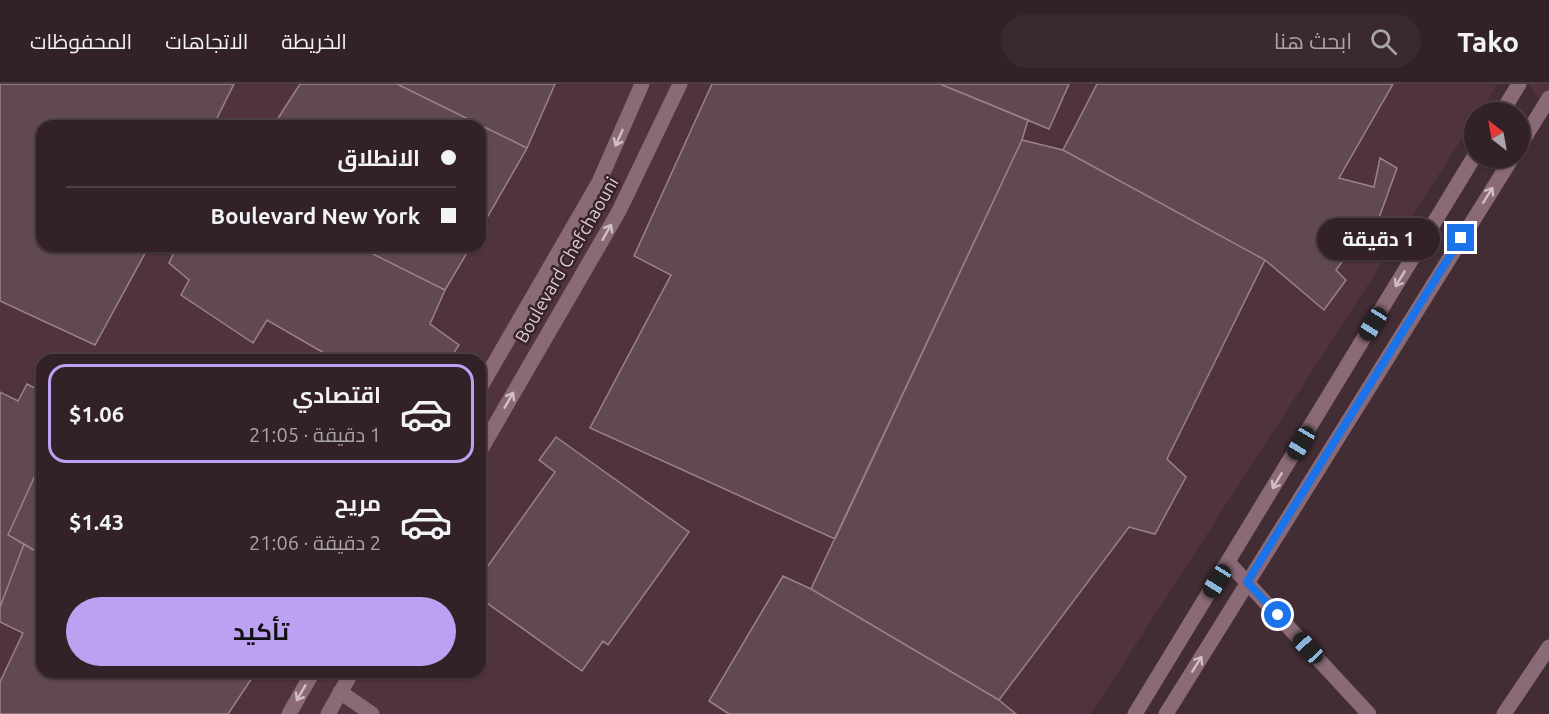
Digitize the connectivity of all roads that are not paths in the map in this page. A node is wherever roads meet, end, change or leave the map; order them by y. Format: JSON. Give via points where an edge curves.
{"nodes":[{"id":1,"x":642,"y":84,"type":"edge"},
{"id":2,"x":680,"y":84,"type":"edge"},
{"id":3,"x":1519,"y":84,"type":"edge"},
{"id":4,"x":1542,"y":84,"type":"edge"},
{"id":5,"x":1549,"y":97,"type":"edge"},
{"id":6,"x":1508,"y":102,"type":"edge"},
{"id":7,"x":1530,"y":128,"type":"edge"},
{"id":8,"x":1467,"y":168,"type":"edge"},
{"id":9,"x":1506,"y":168,"type":"edge"},
{"id":10,"x":486,"y":378,"type":"edge"},
{"id":11,"x":486,"y":441,"type":"edge"},
{"id":12,"x":1228,"y":562,"type":"junction"},
{"id":13,"x":1247,"y":582,"type":"junction"},
{"id":14,"x":1549,"y":647,"type":"edge"},
{"id":15,"x":310,"y":678,"type":"edge"},
{"id":16,"x":348,"y":678,"type":"edge"},
{"id":17,"x":340,"y":692,"type":"junction"},
{"id":18,"x":289,"y":714,"type":"edge"},
{"id":19,"x":328,"y":714,"type":"edge"},
{"id":20,"x":372,"y":714,"type":"edge"},
{"id":21,"x":1135,"y":714,"type":"edge"},
{"id":22,"x":1166,"y":714,"type":"edge"},
{"id":23,"x":1369,"y":714,"type":"edge"},
{"id":24,"x":1504,"y":714,"type":"edge"}],
"edges":[{"from":1,"to":10,"type":"street","name":"Boulevard Chefchaouni","one_way":true,"via":[[599,182]]},
{"from":11,"to":2,"type":"street","name":"Boulevard Chefchaouni","one_way":true,"via":[[619,211]]},
{"from":3,"to":6,"type":"street"},
{"from":4,"to":5,"type":"street"},
{"from":5,"to":7,"type":"street"},
{"from":8,"to":12,"type":"street","one_way":true},
{"from":13,"to":9,"type":"street","one_way":true},
{"from":12,"to":13,"type":"street"},
{"from":12,"to":21,"type":"street"},
{"from":22,"to":13,"type":"street","one_way":true},
{"from":13,"to":23,"type":"street"},
{"from":14,"to":24,"type":"street"},
{"from":15,"to":18,"type":"street","one_way":true},
{"from":16,"to":17,"type":"street"},
{"from":17,"to":19,"type":"street"},
{"from":17,"to":20,"type":"street"}]}
